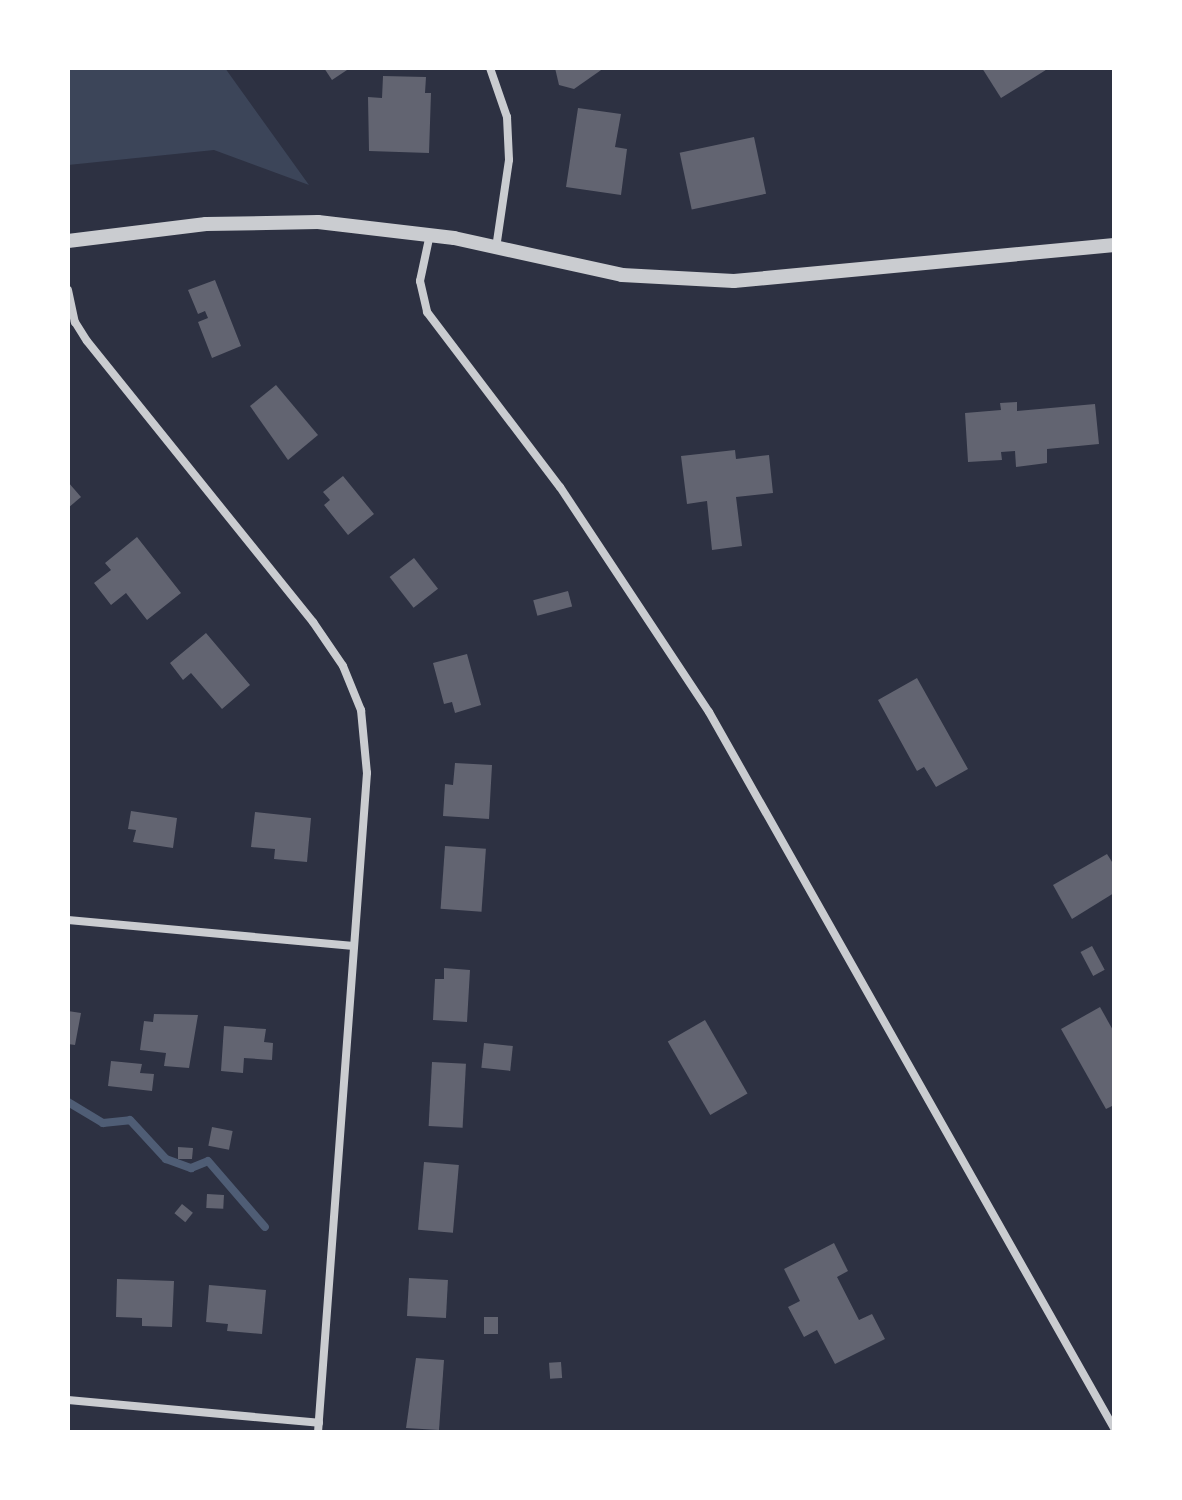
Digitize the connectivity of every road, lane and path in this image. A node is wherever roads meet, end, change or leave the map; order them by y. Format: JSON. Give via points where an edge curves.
{"nodes":[{"id":1,"x":490,"y":68,"type":"edge"},
{"id":2,"x":430,"y":234,"type":"junction"},
{"id":3,"x":68,"y":241,"type":"edge"},
{"id":4,"x":1114,"y":245,"type":"edge"},
{"id":5,"x":496,"y":248,"type":"junction"},
{"id":6,"x":68,"y":290,"type":"edge"},
{"id":7,"x":68,"y":920,"type":"edge"},
{"id":8,"x":354,"y":946,"type":"junction"},
{"id":9,"x":68,"y":1400,"type":"edge"},
{"id":10,"x":318,"y":1427,"type":"edge"},
{"id":11,"x":1114,"y":1428,"type":"edge"}],
"edges":[{"from":1,"to":5,"type":"street","via":[[507,117],[508,146]]},
{"from":2,"to":3,"type":"street","via":[[271,219]]},
{"from":2,"to":5,"type":"street"},
{"from":2,"to":11,"type":"street","via":[[420,281],[427,312],[560,487],[709,712]]},
{"from":4,"to":5,"type":"street","via":[[734,281],[622,275]]},
{"from":6,"to":8,"type":"street","via":[[75,322],[87,341],[313,622],[353,686],[361,710],[367,773]]},
{"from":7,"to":8,"type":"street"},
{"from":8,"to":10,"type":"street"},
{"from":9,"to":10,"type":"street"}]}
